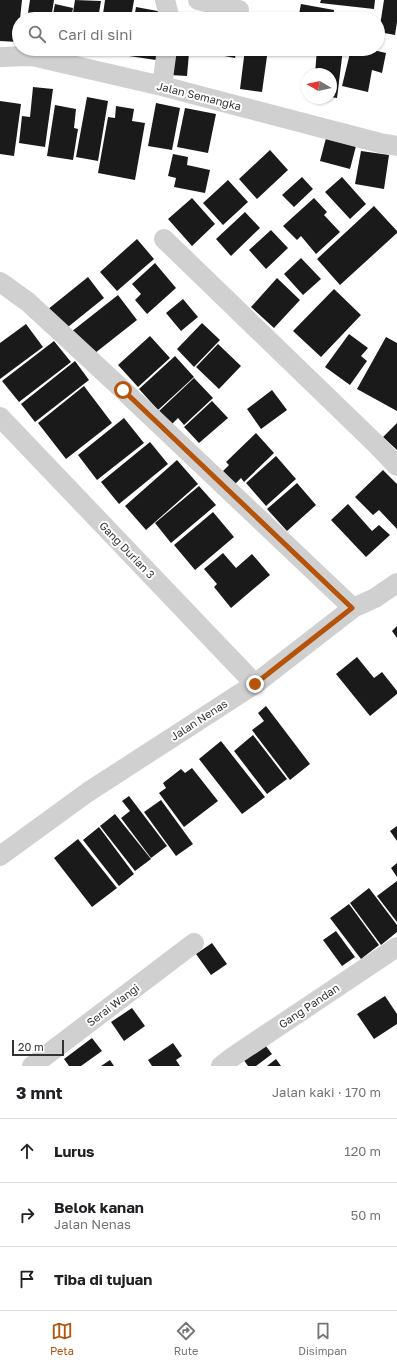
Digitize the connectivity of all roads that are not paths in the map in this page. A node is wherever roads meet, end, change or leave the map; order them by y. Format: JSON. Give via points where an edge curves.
{"nodes":[{"id":1,"x":165,"y":0,"type":"edge"},
{"id":2,"x":198,"y":0,"type":"edge"},
{"id":3,"x":239,"y":10,"type":"dead end"},
{"id":4,"x":168,"y":12,"type":"edge"},
{"id":5,"x":166,"y":56,"type":"edge"},
{"id":6,"x":0,"y":57,"type":"edge"},
{"id":7,"x":162,"y":86,"type":"junction"},
{"id":8,"x":397,"y":146,"type":"edge"},
{"id":9,"x":164,"y":239,"type":"dead end"},
{"id":10,"x":0,"y":282,"type":"edge"},
{"id":11,"x":0,"y":417,"type":"edge"},
{"id":12,"x":397,"y":466,"type":"edge"},
{"id":13,"x":397,"y":582,"type":"edge"},
{"id":14,"x":352,"y":608,"type":"junction"},
{"id":15,"x":255,"y":684,"type":"junction"},
{"id":16,"x":0,"y":856,"type":"edge"},
{"id":17,"x":194,"y":943,"type":"dead end"},
{"id":18,"x":397,"y":947,"type":"edge"},
{"id":19,"x":32,"y":1066,"type":"edge"},
{"id":20,"x":221,"y":1066,"type":"edge"}],
"edges":[{"from":1,"to":4,"type":"street"},
{"from":2,"to":3,"type":"street"},
{"from":5,"to":7,"type":"street"},
{"from":6,"to":7,"type":"street","name":"Jalan Semangka","via":[[32,56]]},
{"from":7,"to":8,"type":"street","name":"Jalan Semangka"},
{"from":9,"to":12,"type":"street"},
{"from":10,"to":14,"type":"street","via":[[28,302],[106,374]]},
{"from":11,"to":15,"type":"street","name":"Gang Durian 3"},
{"from":13,"to":14,"type":"street","name":"Jalan Nenas","via":[[375,598]]},
{"from":14,"to":15,"type":"street","name":"Jalan Nenas"},
{"from":15,"to":16,"type":"street","name":"Jalan Nenas","via":[[88,792]]},
{"from":17,"to":19,"type":"street","name":"Serai Wangi"},
{"from":18,"to":20,"type":"street","name":"Gang Pandan"}]}
